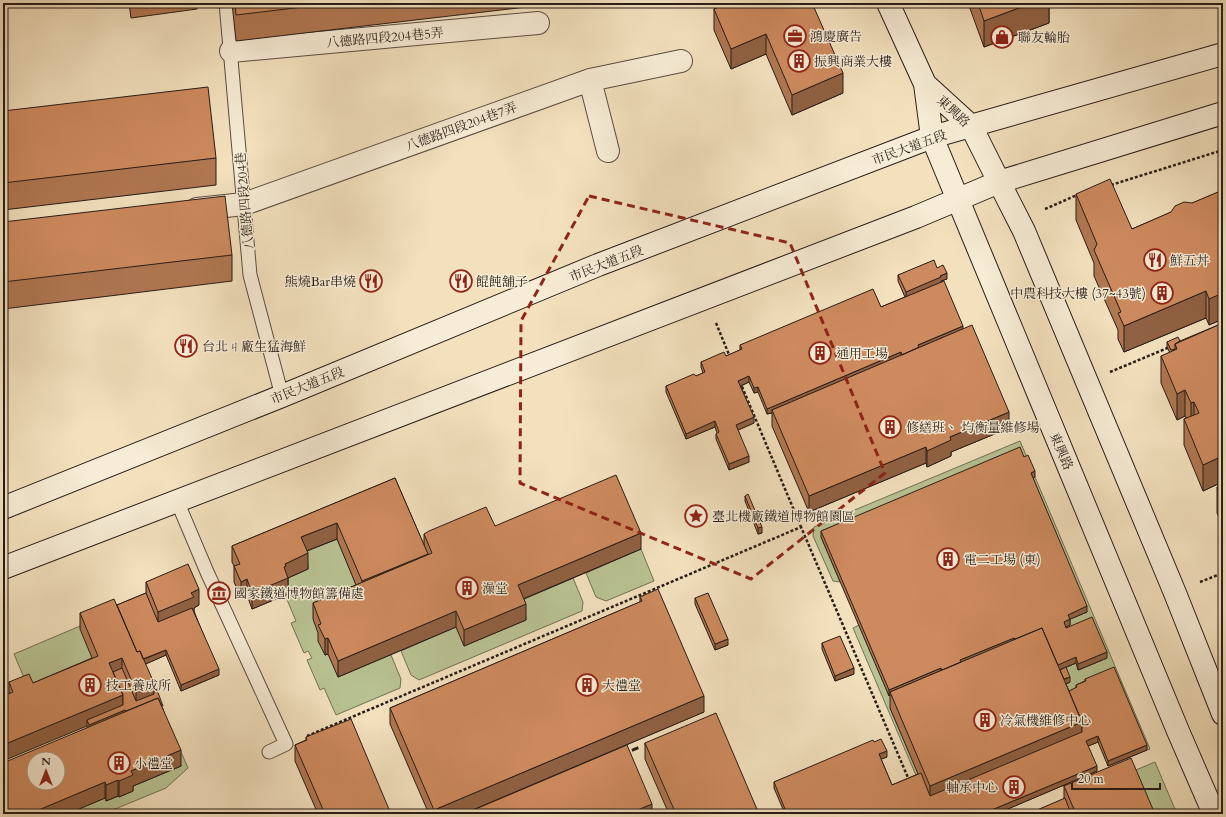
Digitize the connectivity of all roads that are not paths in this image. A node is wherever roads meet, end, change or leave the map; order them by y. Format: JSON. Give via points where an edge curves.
{"nodes":[{"id":1,"x":226,"y":3,"type":"edge"},
{"id":2,"x":888,"y":3,"type":"edge"},
{"id":3,"x":538,"y":23,"type":"dead end"},
{"id":4,"x":231,"y":51,"type":"junction"},
{"id":5,"x":1223,"y":54,"type":"edge"},
{"id":6,"x":680,"y":61,"type":"dead end"},
{"id":7,"x":590,"y":80,"type":"junction"},
{"id":8,"x":925,"y":84,"type":"junction"},
{"id":9,"x":1223,"y":113,"type":"edge"},
{"id":10,"x":972,"y":126,"type":"junction"},
{"id":11,"x":932,"y":137,"type":"junction"},
{"id":12,"x":608,"y":151,"type":"dead end"},
{"id":13,"x":999,"y":182,"type":"junction"},
{"id":14,"x":958,"y":200,"type":"junction"},
{"id":15,"x":244,"y":204,"type":"junction"},
{"id":16,"x":174,"y":212,"type":"edge"},
{"id":17,"x":282,"y":396,"type":"junction"},
{"id":18,"x":177,"y":501,"type":"junction"},
{"id":19,"x":3,"y":508,"type":"edge"},
{"id":20,"x":3,"y":568,"type":"edge"},
{"id":21,"x":1223,"y":714,"type":"edge"},
{"id":22,"x":269,"y":752,"type":"dead end"},
{"id":23,"x":1214,"y":814,"type":"edge"}],
"edges":[{"from":1,"to":4,"type":"lane","name":"八德路四段204巷"},
{"from":2,"to":8,"type":"street","name":"東興路"},
{"from":3,"to":4,"type":"street","name":"八德路四段204巷5弄"},
{"from":4,"to":15,"type":"lane","name":"八德路四段204巷"},
{"from":5,"to":10,"type":"street","name":"市民大道五段"},
{"from":6,"to":7,"type":"street","name":"八德路四段204巷7弄"},
{"from":7,"to":12,"type":"street"},
{"from":7,"to":15,"type":"street","name":"八德路四段204巷7弄"},
{"from":8,"to":10,"type":"street","name":"東興路"},
{"from":8,"to":11,"type":"street","name":"東興路"},
{"from":9,"to":13,"type":"street"},
{"from":10,"to":11,"type":"street","name":"市民大道五段"},
{"from":10,"to":13,"type":"street","name":"東興路"},
{"from":11,"to":14,"type":"street","name":"東興路"},
{"from":11,"to":17,"type":"street","name":"市民大道五段","via":[[598,265]]},
{"from":13,"to":14,"type":"street"},
{"from":13,"to":21,"type":"street","name":"東興路","via":[[1024,231],[1088,381]]},
{"from":14,"to":18,"type":"street"},
{"from":14,"to":23,"type":"street","name":"東興路"},
{"from":15,"to":16,"type":"street","name":"八德路四段204巷7弄"},
{"from":15,"to":17,"type":"lane","name":"八德路四段204巷","via":[[250,275]]},
{"from":17,"to":19,"type":"street","name":"市民大道五段"},
{"from":18,"to":20,"type":"street"},
{"from":18,"to":22,"type":"lane","via":[[286,744]]}]}
